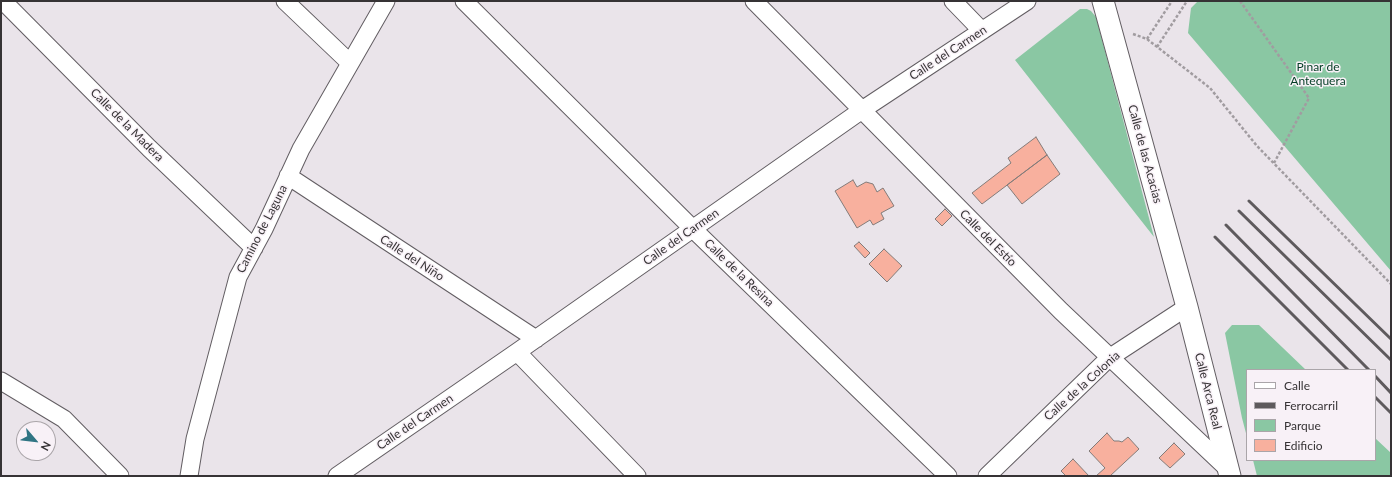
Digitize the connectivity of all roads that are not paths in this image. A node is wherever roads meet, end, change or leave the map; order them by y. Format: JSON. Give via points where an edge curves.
{"nodes":[{"id":1,"x":3,"y":1,"type":"edge"},
{"id":2,"x":285,"y":1,"type":"edge"},
{"id":3,"x":386,"y":1,"type":"edge"},
{"id":4,"x":464,"y":1,"type":"edge"},
{"id":5,"x":754,"y":1,"type":"edge"},
{"id":6,"x":953,"y":1,"type":"edge"},
{"id":7,"x":1027,"y":1,"type":"edge"},
{"id":8,"x":1103,"y":1,"type":"edge"},
{"id":9,"x":982,"y":31,"type":"junction"},
{"id":10,"x":350,"y":63,"type":"junction"},
{"id":11,"x":862,"y":110,"type":"junction"},
{"id":12,"x":288,"y":176,"type":"junction"},
{"id":13,"x":693,"y":229,"type":"junction"},
{"id":14,"x":254,"y":248,"type":"junction"},
{"id":15,"x":1187,"y":307,"type":"junction"},
{"id":16,"x":536,"y":339,"type":"junction"},
{"id":17,"x":517,"y":352,"type":"junction"},
{"id":18,"x":1109,"y":358,"type":"junction"},
{"id":19,"x":1,"y":381,"type":"edge"},
{"id":20,"x":1229,"y":472,"type":"edge"},
{"id":21,"x":120,"y":476,"type":"edge"},
{"id":22,"x":189,"y":476,"type":"edge"},
{"id":23,"x":337,"y":476,"type":"edge"},
{"id":24,"x":637,"y":476,"type":"edge"},
{"id":25,"x":948,"y":476,"type":"edge"},
{"id":26,"x":987,"y":476,"type":"edge"}],
"edges":[{"from":1,"to":14,"type":"street","name":"Calle de la Madera"},
{"from":2,"to":10,"type":"street"},
{"from":3,"to":10,"type":"street","name":"Camino de Laguna"},
{"from":4,"to":13,"type":"street","name":"Calle de la Resina"},
{"from":5,"to":11,"type":"street","name":"Calle del Estío"},
{"from":6,"to":9,"type":"street"},
{"from":7,"to":9,"type":"street","name":"Calle del Carmen"},
{"from":8,"to":15,"type":"street","name":"Calle de las Acacias"},
{"from":9,"to":11,"type":"street","name":"Calle del Carmen"},
{"from":10,"to":12,"type":"street","name":"Camino de Laguna","via":[[301,148]]},
{"from":11,"to":13,"type":"street","name":"Calle del Carmen"},
{"from":11,"to":18,"type":"street","name":"Calle del Estío"},
{"from":12,"to":14,"type":"street","name":"Camino de Laguna"},
{"from":12,"to":16,"type":"street","name":"Calle del Niño"},
{"from":13,"to":16,"type":"street","name":"Calle del Carmen"},
{"from":13,"to":25,"type":"street","name":"Calle de la Resina"},
{"from":14,"to":22,"type":"street","name":"Camino de Laguna","via":[[238,277],[195,438]]},
{"from":15,"to":18,"type":"street","name":"Calle de la Colonia"},
{"from":15,"to":20,"type":"street","name":"Calle Arca Real"},
{"from":16,"to":17,"type":"street","name":"Calle del Carmen"},
{"from":17,"to":23,"type":"street","name":"Calle del Carmen"},
{"from":17,"to":24,"type":"street"},
{"from":18,"to":20,"type":"street","name":"Calle del Estío"},
{"from":18,"to":26,"type":"street","name":"Calle de la Colonia"},
{"from":19,"to":21,"type":"street","via":[[64,419]]}]}
